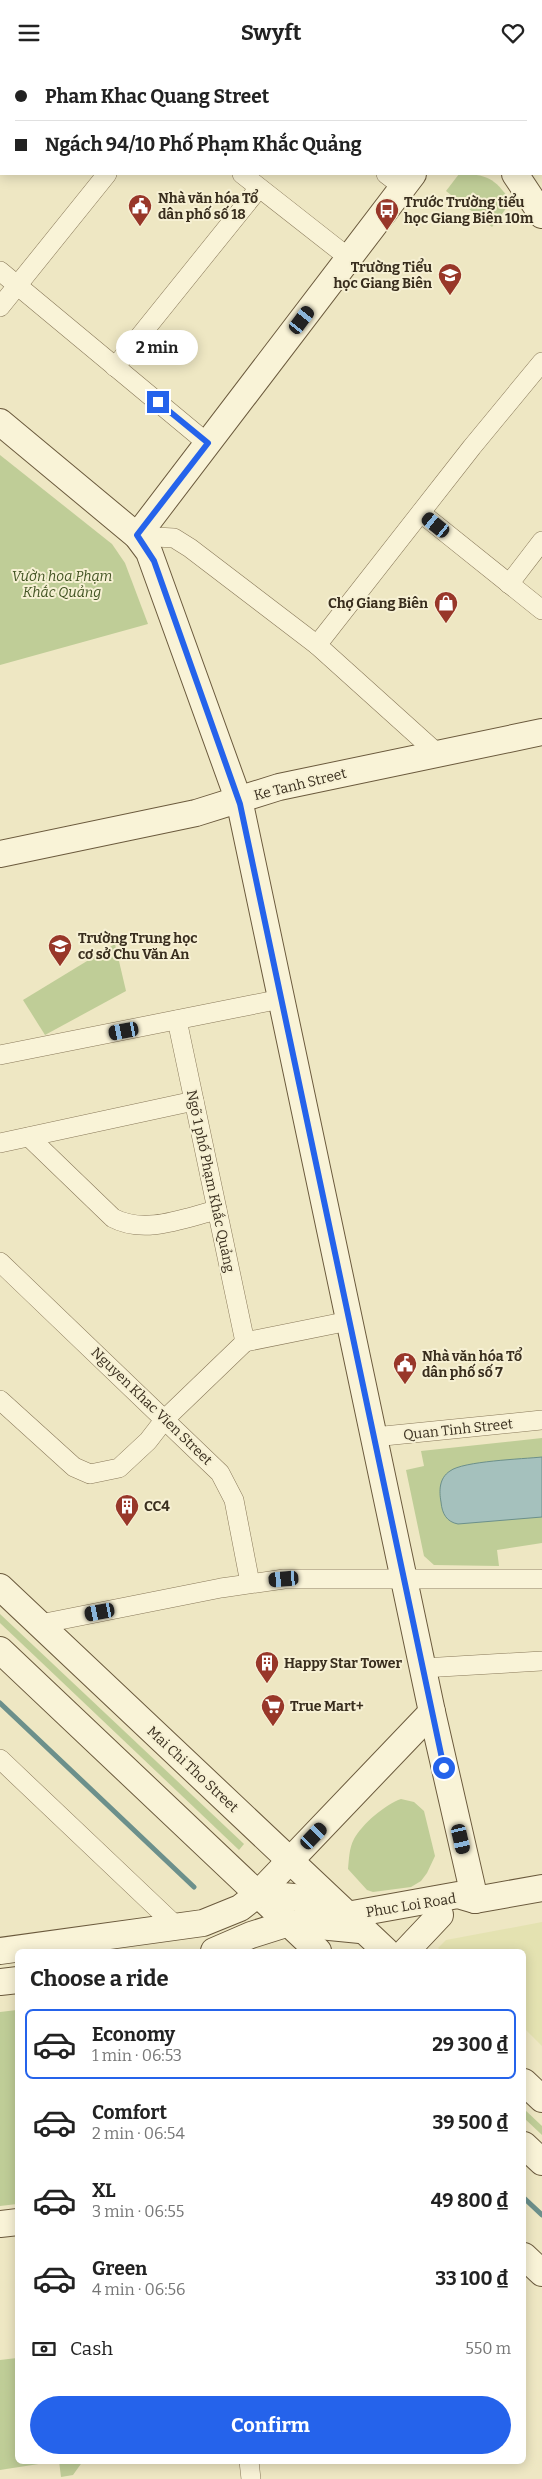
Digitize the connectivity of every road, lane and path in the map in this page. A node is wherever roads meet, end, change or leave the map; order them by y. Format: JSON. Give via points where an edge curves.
{"nodes":[{"id":1,"x":106,"y":175,"type":"edge"},
{"id":2,"x":243,"y":175,"type":"edge"},
{"id":3,"x":516,"y":175,"type":"edge"},
{"id":4,"x":401,"y":178,"type":"edge"},
{"id":5,"x":260,"y":188,"type":"junction"},
{"id":6,"x":542,"y":215,"type":"edge"},
{"id":7,"x":349,"y":258,"type":"junction"},
{"id":8,"x":0,"y":271,"type":"edge"},
{"id":9,"x":17,"y":285,"type":"junction"},
{"id":10,"x":0,"y":307,"type":"edge"},
{"id":11,"x":542,"y":362,"type":"edge"},
{"id":12,"x":115,"y":367,"type":"junction"},
{"id":13,"x":0,"y":422,"type":"edge"},
{"id":14,"x":208,"y":443,"type":"junction"},
{"id":15,"x":421,"y":513,"type":"junction"},
{"id":16,"x":137,"y":535,"type":"junction"},
{"id":17,"x":542,"y":541,"type":"edge"},
{"id":18,"x":509,"y":584,"type":"junction"},
{"id":19,"x":542,"y":610,"type":"edge"},
{"id":20,"x":317,"y":645,"type":"junction"},
{"id":21,"x":542,"y":732,"type":"edge"},
{"id":22,"x":438,"y":754,"type":"junction"},
{"id":23,"x":238,"y":800,"type":"junction"},
{"id":24,"x":0,"y":854,"type":"edge"},
{"id":25,"x":281,"y":999,"type":"junction"},
{"id":26,"x":177,"y":1020,"type":"junction"},
{"id":27,"x":0,"y":1055,"type":"edge"},
{"id":28,"x":194,"y":1101,"type":"junction"},
{"id":29,"x":29,"y":1137,"type":"junction"},
{"id":30,"x":0,"y":1143,"type":"edge"},
{"id":31,"x":217,"y":1210,"type":"junction"},
{"id":32,"x":0,"y":1262,"type":"edge"},
{"id":33,"x":349,"y":1321,"type":"junction"},
{"id":34,"x":244,"y":1342,"type":"junction"},
{"id":35,"x":0,"y":1400,"type":"edge"},
{"id":36,"x":165,"y":1419,"type":"junction"},
{"id":37,"x":542,"y":1420,"type":"edge"},
{"id":38,"x":374,"y":1437,"type":"junction"},
{"id":39,"x":404,"y":1578,"type":"junction"},
{"id":40,"x":542,"y":1579,"type":"edge"},
{"id":41,"x":250,"y":1583,"type":"junction"},
{"id":42,"x":0,"y":1587,"type":"edge"},
{"id":43,"x":40,"y":1624,"type":"junction"},
{"id":44,"x":0,"y":1650,"type":"edge"},
{"id":45,"x":542,"y":1661,"type":"edge"},
{"id":46,"x":422,"y":1669,"type":"junction"},
{"id":47,"x":432,"y":1713,"type":"junction"},
{"id":48,"x":0,"y":1759,"type":"edge"},
{"id":49,"x":290,"y":1861,"type":"junction"},
{"id":50,"x":542,"y":1888,"type":"edge"},
{"id":51,"x":258,"y":1894,"type":"junction"},
{"id":52,"x":294,"y":1897,"type":"junction"},
{"id":53,"x":475,"y":1900,"type":"junction"},
{"id":54,"x":440,"y":1915,"type":"junction"},
{"id":55,"x":289,"y":1923,"type":"junction"},
{"id":56,"x":355,"y":1923,"type":"junction"},
{"id":57,"x":177,"y":1927,"type":"junction"},
{"id":58,"x":200,"y":1949,"type":"edge"},
{"id":59,"x":219,"y":1949,"type":"edge"},
{"id":60,"x":316,"y":1949,"type":"edge"},
{"id":61,"x":384,"y":1949,"type":"edge"},
{"id":62,"x":408,"y":1949,"type":"edge"},
{"id":63,"x":0,"y":1951,"type":"edge"},
{"id":64,"x":15,"y":1980,"type":"edge"},
{"id":65,"x":0,"y":1982,"type":"edge"},
{"id":66,"x":526,"y":2084,"type":"edge"},
{"id":67,"x":542,"y":2099,"type":"edge"},
{"id":68,"x":526,"y":2147,"type":"edge"},
{"id":69,"x":542,"y":2163,"type":"edge"},
{"id":70,"x":15,"y":2222,"type":"edge"},
{"id":71,"x":0,"y":2224,"type":"edge"},
{"id":72,"x":526,"y":2258,"type":"edge"},
{"id":73,"x":542,"y":2273,"type":"edge"},
{"id":74,"x":249,"y":2464,"type":"edge"},
{"id":75,"x":251,"y":2479,"type":"edge"}],
"edges":[{"from":1,"to":9,"type":"street"},
{"from":2,"to":5,"type":"street"},
{"from":3,"to":6,"type":"street"},
{"from":4,"to":7,"type":"street"},
{"from":5,"to":7,"type":"street"},
{"from":5,"to":12,"type":"street"},
{"from":7,"to":14,"type":"street"},
{"from":8,"to":9,"type":"street"},
{"from":9,"to":10,"type":"street"},
{"from":9,"to":12,"type":"street"},
{"from":11,"to":15,"type":"street"},
{"from":12,"to":14,"type":"street"},
{"from":13,"to":16,"type":"street"},
{"from":14,"to":16,"type":"street"},
{"from":15,"to":18,"type":"street"},
{"from":15,"to":20,"type":"street"},
{"from":16,"to":20,"type":"street","via":[[176,539]]},
{"from":16,"to":23,"type":"street","via":[[154,561]]},
{"from":17,"to":18,"type":"street"},
{"from":18,"to":19,"type":"street"},
{"from":20,"to":22,"type":"street"},
{"from":21,"to":22,"type":"street","name":"Ke Tanh Street"},
{"from":22,"to":23,"type":"street","name":"Ke Tanh Street","via":[[279,787]]},
{"from":23,"to":24,"type":"street","name":"Ke Tanh Street","via":[[196,813]]},
{"from":23,"to":25,"type":"street"},
{"from":25,"to":26,"type":"street"},
{"from":25,"to":33,"type":"street"},
{"from":26,"to":27,"type":"street"},
{"from":26,"to":28,"type":"street","name":"Ngõ 1 phố Phạm Khắc Quảng"},
{"from":28,"to":29,"type":"street"},
{"from":28,"to":31,"type":"street","name":"Ngõ 1 phố Phạm Khắc Quảng"},
{"from":29,"to":30,"type":"street"},
{"from":29,"to":31,"type":"street","via":[[113,1218],[126,1225],[155,1225]]},
{"from":31,"to":34,"type":"street","name":"Ngõ 1 phố Phạm Khắc Quảng"},
{"from":32,"to":36,"type":"street","name":"Nguyen Khac Vien Street"},
{"from":33,"to":34,"type":"street"},
{"from":33,"to":38,"type":"street"},
{"from":34,"to":36,"type":"street"},
{"from":35,"to":36,"type":"street","via":[[74,1467],[90,1474],[119,1468],[148,1441]]},
{"from":36,"to":41,"type":"street","name":"Nguyen Khac Vien Street","via":[[214,1465],[230,1490]]},
{"from":37,"to":38,"type":"street","name":"Quan Tinh Street"},
{"from":38,"to":39,"type":"street"},
{"from":39,"to":40,"type":"street"},
{"from":39,"to":41,"type":"street","via":[[284,1579]]},
{"from":39,"to":46,"type":"street"},
{"from":41,"to":43,"type":"street"},
{"from":42,"to":43,"type":"street","name":"Mai Chi Tho Street"},
{"from":43,"to":49,"type":"street","name":"Mai Chi Tho Street"},
{"from":44,"to":51,"type":"street"},
{"from":45,"to":46,"type":"street"},
{"from":46,"to":47,"type":"street"},
{"from":47,"to":49,"type":"street"},
{"from":47,"to":53,"type":"street"},
{"from":48,"to":57,"type":"street"},
{"from":49,"to":51,"type":"street"},
{"from":49,"to":52,"type":"street"},
{"from":49,"to":56,"type":"street","name":"Mai Chi Tho Street"},
{"from":50,"to":53,"type":"street","name":"Phuc Loi Road"},
{"from":51,"to":52,"type":"street"},
{"from":51,"to":55,"type":"street"},
{"from":51,"to":57,"type":"street","via":[[240,1908],[214,1919]]},
{"from":52,"to":55,"type":"street"},
{"from":52,"to":56,"type":"street"},
{"from":53,"to":54,"type":"street","name":"Phuc Loi Road","via":[[460,1911]]},
{"from":53,"to":56,"type":"street","name":"Phuc Loi Road","via":[[458,1895]]},
{"from":54,"to":56,"type":"street","name":"Phuc Loi Road"},
{"from":54,"to":62,"type":"street"},
{"from":55,"to":56,"type":"street"},
{"from":55,"to":59,"type":"street"},
{"from":55,"to":60,"type":"street"},
{"from":56,"to":61,"type":"street","name":"Mai Chi Tho Street"},
{"from":57,"to":58,"type":"street"},
{"from":57,"to":63,"type":"street"},
{"from":64,"to":65,"type":"street"},
{"from":66,"to":67,"type":"street"},
{"from":68,"to":69,"type":"street"},
{"from":70,"to":71,"type":"street"},
{"from":72,"to":73,"type":"street"},
{"from":74,"to":75,"type":"street"}]}
